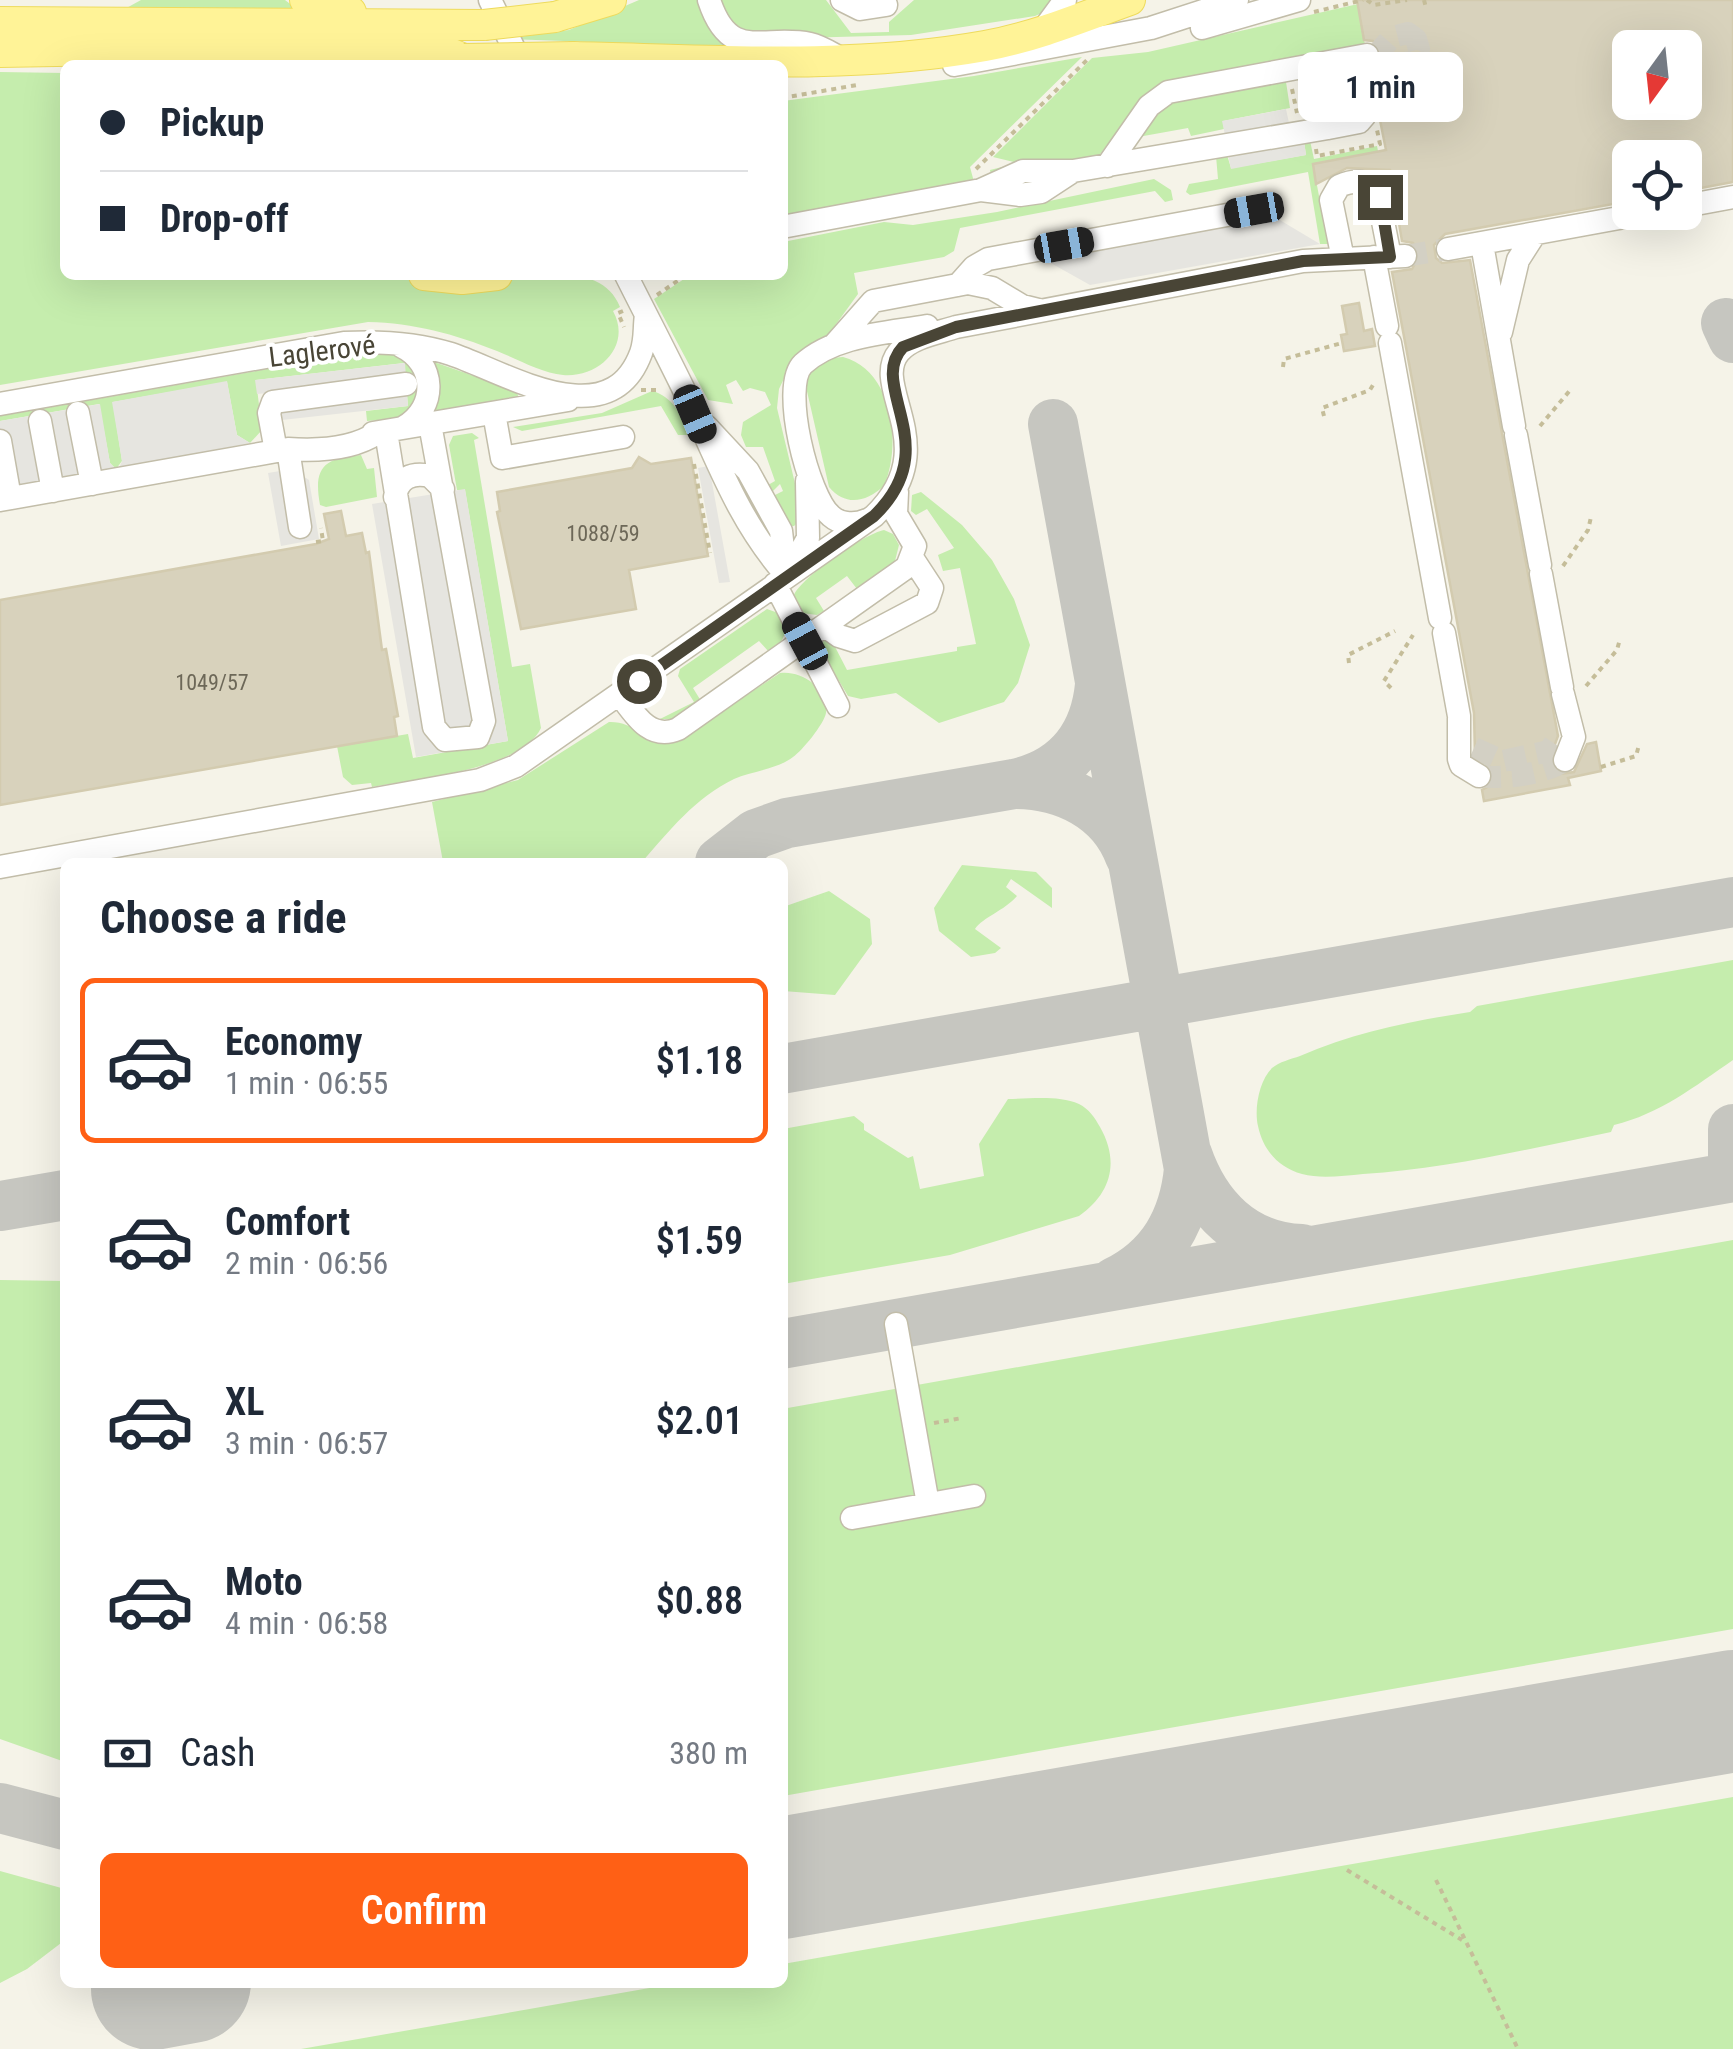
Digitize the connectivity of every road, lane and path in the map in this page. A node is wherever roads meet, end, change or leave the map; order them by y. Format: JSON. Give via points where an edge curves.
{"nodes":[{"id":1,"x":114,"y":0,"type":"edge"},
{"id":2,"x":304,"y":0,"type":"edge"},
{"id":3,"x":490,"y":0,"type":"edge"},
{"id":4,"x":611,"y":0,"type":"edge"},
{"id":5,"x":710,"y":0,"type":"edge"},
{"id":6,"x":844,"y":0,"type":"edge"},
{"id":7,"x":856,"y":0,"type":"edge"},
{"id":8,"x":1065,"y":0,"type":"edge"},
{"id":9,"x":1130,"y":0,"type":"edge"},
{"id":10,"x":1200,"y":0,"type":"edge"},
{"id":11,"x":1238,"y":0,"type":"edge"},
{"id":12,"x":1367,"y":0,"type":"edge"},
{"id":13,"x":1407,"y":0,"type":"edge"},
{"id":14,"x":1424,"y":0,"type":"edge"},
{"id":15,"x":1283,"y":2,"type":"edge"},
{"id":16,"x":886,"y":5,"type":"dead end"},
{"id":17,"x":0,"y":6,"type":"edge"},
{"id":18,"x":1426,"y":8,"type":"dead end"},
{"id":19,"x":0,"y":22,"type":"edge"},
{"id":20,"x":413,"y":24,"type":"junction"},
{"id":21,"x":1040,"y":32,"type":"junction"},
{"id":22,"x":988,"y":46,"type":"junction"},
{"id":23,"x":1093,"y":46,"type":"junction"},
{"id":24,"x":113,"y":50,"type":"junction"},
{"id":25,"x":0,"y":52,"type":"edge"},
{"id":26,"x":1367,"y":55,"type":"dead end"},
{"id":27,"x":464,"y":59,"type":"junction"},
{"id":28,"x":844,"y":59,"type":"junction"},
{"id":29,"x":142,"y":60,"type":"edge"},
{"id":30,"x":456,"y":60,"type":"edge"},
{"id":31,"x":520,"y":60,"type":"edge"},
{"id":32,"x":772,"y":60,"type":"joint"},
{"id":33,"x":788,"y":65,"type":"edge"},
{"id":34,"x":1291,"y":85,"type":"dead end"},
{"id":35,"x":1309,"y":111,"type":"dead end"},
{"id":36,"x":1328,"y":128,"type":"dead end"},
{"id":37,"x":1107,"y":166,"type":"junction"},
{"id":38,"x":980,"y":185,"type":"junction"},
{"id":39,"x":1733,"y":197,"type":"edge"},
{"id":40,"x":1702,"y":203,"type":"edge"},
{"id":41,"x":1396,"y":206,"type":"dead end"},
{"id":42,"x":1254,"y":210,"type":"dead end"},
{"id":43,"x":1360,"y":210,"type":"dead end"},
{"id":44,"x":1612,"y":220,"type":"edge"},
{"id":45,"x":788,"y":226,"type":"edge"},
{"id":46,"x":1534,"y":235,"type":"junction"},
{"id":47,"x":1482,"y":244,"type":"junction"},
{"id":48,"x":1448,"y":249,"type":"tunnel mouth"},
{"id":49,"x":1390,"y":257,"type":"junction"},
{"id":50,"x":988,"y":259,"type":"junction"},
{"id":51,"x":1343,"y":259,"type":"junction"},
{"id":52,"x":629,"y":280,"type":"edge"},
{"id":53,"x":680,"y":280,"type":"edge"},
{"id":54,"x":958,"y":285,"type":"junction"},
{"id":55,"x":992,"y":288,"type":"junction"},
{"id":56,"x":648,"y":307,"type":"junction"},
{"id":57,"x":1046,"y":310,"type":"junction"},
{"id":58,"x":956,"y":327,"type":"junction"},
{"id":59,"x":1499,"y":341,"type":"junction"},
{"id":60,"x":1342,"y":342,"type":"dead end"},
{"id":61,"x":388,"y":343,"type":"junction"},
{"id":62,"x":831,"y":346,"type":"junction"},
{"id":63,"x":1283,"y":368,"type":"dead end"},
{"id":64,"x":406,"y":384,"type":"dead end"},
{"id":65,"x":1372,"y":385,"type":"dead end"},
{"id":66,"x":1572,"y":388,"type":"dead end"},
{"id":67,"x":583,"y":397,"type":"junction"},
{"id":68,"x":0,"y":404,"type":"edge"},
{"id":69,"x":494,"y":413,"type":"junction"},
{"id":70,"x":78,"y":414,"type":"dead end"},
{"id":71,"x":1324,"y":416,"type":"dead end"},
{"id":72,"x":40,"y":421,"type":"dead end"},
{"id":73,"x":430,"y":424,"type":"junction"},
{"id":74,"x":1540,"y":426,"type":"dead end"},
{"id":75,"x":386,"y":432,"type":"junction"},
{"id":76,"x":623,"y":437,"type":"dead end"},
{"id":77,"x":0,"y":441,"type":"edge"},
{"id":78,"x":282,"y":450,"type":"junction"},
{"id":79,"x":806,"y":464,"type":"junction"},
{"id":80,"x":92,"y":484,"type":"junction"},
{"id":81,"x":443,"y":489,"type":"junction"},
{"id":82,"x":54,"y":491,"type":"junction"},
{"id":83,"x":896,"y":492,"type":"junction"},
{"id":84,"x":394,"y":497,"type":"junction"},
{"id":85,"x":5,"y":499,"type":"edge"},
{"id":86,"x":874,"y":516,"type":"junction"},
{"id":87,"x":1590,"y":517,"type":"dead end"},
{"id":88,"x":309,"y":531,"type":"dead end"},
{"id":89,"x":910,"y":563,"type":"junction"},
{"id":90,"x":1548,"y":568,"type":"junction"},
{"id":91,"x":781,"y":580,"type":"junction"},
{"id":92,"x":825,"y":626,"type":"junction"},
{"id":93,"x":1395,"y":631,"type":"dead end"},
{"id":94,"x":1413,"y":636,"type":"dead end"},
{"id":95,"x":1620,"y":639,"type":"dead end"},
{"id":96,"x":805,"y":641,"type":"junction"},
{"id":97,"x":1349,"y":664,"type":"dead end"},
{"id":98,"x":1586,"y":686,"type":"dead end"},
{"id":99,"x":1391,"y":688,"type":"dead end"},
{"id":100,"x":620,"y":695,"type":"junction"},
{"id":101,"x":1564,"y":696,"type":"junction"},
{"id":102,"x":838,"y":706,"type":"dead end"},
{"id":103,"x":1458,"y":716,"type":"junction"},
{"id":104,"x":1560,"y":735,"type":"dead end"},
{"id":105,"x":1639,"y":745,"type":"dead end"},
{"id":106,"x":1474,"y":748,"type":"dead end"},
{"id":107,"x":1565,"y":760,"type":"dead end"},
{"id":108,"x":1601,"y":768,"type":"dead end"},
{"id":109,"x":1479,"y":776,"type":"dead end"},
{"id":110,"x":0,"y":867,"type":"edge"},
{"id":111,"x":896,"y":1324,"type":"dead end"},
{"id":112,"x":962,"y":1418,"type":"dead end"},
{"id":113,"x":915,"y":1426,"type":"junction"},
{"id":114,"x":974,"y":1496,"type":"dead end"},
{"id":115,"x":928,"y":1504,"type":"junction"},
{"id":116,"x":852,"y":1518,"type":"dead end"},
{"id":117,"x":1347,"y":1870,"type":"dead end"},
{"id":118,"x":1436,"y":1880,"type":"dead end"},
{"id":119,"x":1466,"y":1942,"type":"junction"},
{"id":120,"x":1518,"y":2049,"type":"edge"}],
"edges":[{"from":1,"to":17,"type":"main road"},
{"from":2,"to":20,"type":"main road"},
{"from":3,"to":31,"type":"street"},
{"from":4,"to":20,"type":"main road","bridge":true,"via":[[516,23]]},
{"from":5,"to":28,"type":"street","via":[[724,29],[740,41],[810,44]]},
{"from":6,"to":7,"type":"street"},
{"from":6,"to":16,"type":"street","via":[[860,9]]},
{"from":8,"to":21,"type":"street"},
{"from":9,"to":21,"type":"main road"},
{"from":10,"to":22,"type":"street","via":[[1122,23]]},
{"from":11,"to":23,"type":"street"},
{"from":12,"to":13,"type":"path"},
{"from":14,"to":18,"type":"path"},
{"from":15,"to":23,"type":"street","via":[[1185,32]]},
{"from":19,"to":20,"type":"main road"},
{"from":21,"to":22,"type":"main road"},
{"from":22,"to":28,"type":"main road"},
{"from":23,"to":33,"type":"street","via":[[892,72],[825,75]]},
{"from":23,"to":38,"type":"path","via":[[976,169]]},
{"from":24,"to":25,"type":"main road"},
{"from":24,"to":27,"type":"main road","via":[[442,50]]},
{"from":24,"to":29,"type":"main road"},
{"from":26,"to":37,"type":"street","via":[[1168,92],[1148,106]]},
{"from":27,"to":30,"type":"main road"},
{"from":27,"to":32,"type":"main road","bridge":true},
{"from":28,"to":32,"type":"main road"},
{"from":34,"to":35,"type":"path","via":[[1296,113]]},
{"from":36,"to":37,"type":"street"},
{"from":37,"to":38,"type":"street","via":[[1073,171],[1041,192],[1020,195]]},
{"from":38,"to":45,"type":"street"},
{"from":39,"to":40,"type":"street"},
{"from":41,"to":43,"type":"path","bridge":true},
{"from":42,"to":50,"type":"street"},
{"from":44,"to":46,"type":"street"},
{"from":46,"to":47,"type":"street"},
{"from":46,"to":59,"type":"street","via":[[1518,260]]},
{"from":47,"to":48,"type":"street"},
{"from":47,"to":59,"type":"street"},
{"from":49,"to":51,"type":"street"},
{"from":49,"to":51,"type":"street","via":[[1377,191],[1356,181],[1339,186],[1331,200]]},
{"from":49,"to":103,"type":"street","via":[[1388,335]]},
{"from":50,"to":54,"type":"street"},
{"from":50,"to":55,"type":"street","via":[[980,274]]},
{"from":51,"to":57,"type":"street"},
{"from":52,"to":56,"type":"street"},
{"from":53,"to":56,"type":"path"},
{"from":54,"to":55,"type":"street"},
{"from":54,"to":62,"type":"street","via":[[873,301]]},
{"from":55,"to":57,"type":"street","via":[[1022,306]]},
{"from":56,"to":67,"type":"street","via":[[634,366],[617,384]]},
{"from":56,"to":91,"type":"street","via":[[729,493]]},
{"from":57,"to":58,"type":"street"},
{"from":58,"to":62,"type":"street","via":[[929,325]]},
{"from":58,"to":83,"type":"street","via":[[912,342],[894,360],[907,448]]},
{"from":59,"to":90,"type":"street"},
{"from":60,"to":63,"type":"path","via":[[1284,359]]},
{"from":61,"to":67,"type":"street","name":"Laglerové","via":[[435,350],[556,394]]},
{"from":61,"to":68,"type":"street","name":"Laglerové","via":[[344,344]]},
{"from":61,"to":75,"type":"street","via":[[413,352],[430,383],[424,409]]},
{"from":62,"to":79,"type":"street","via":[[794,378]]},
{"from":64,"to":78,"type":"street","via":[[273,402],[268,413]]},
{"from":65,"to":71,"type":"path","via":[[1322,408]]},
{"from":66,"to":74,"type":"path"},
{"from":67,"to":69,"type":"street"},
{"from":69,"to":73,"type":"street"},
{"from":69,"to":76,"type":"street","via":[[502,458]]},
{"from":70,"to":80,"type":"street"},
{"from":72,"to":82,"type":"street"},
{"from":73,"to":75,"type":"street"},
{"from":73,"to":81,"type":"street"},
{"from":75,"to":78,"type":"street","via":[[309,439]]},
{"from":75,"to":84,"type":"street"},
{"from":77,"to":85,"type":"street"},
{"from":78,"to":80,"type":"street"},
{"from":78,"to":88,"type":"street"},
{"from":79,"to":86,"type":"street","via":[[830,516],[854,524]]},
{"from":79,"to":91,"type":"street","via":[[808,538]]},
{"from":80,"to":82,"type":"street"},
{"from":81,"to":84,"type":"street","via":[[430,476],[409,476]]},
{"from":81,"to":84,"type":"street","via":[[484,721],[471,740],[445,740],[434,727]]},
{"from":82,"to":85,"type":"street"},
{"from":83,"to":86,"type":"street"},
{"from":83,"to":89,"type":"street","via":[[896,514],[913,541]]},
{"from":86,"to":91,"type":"street"},
{"from":87,"to":90,"type":"path","via":[[1588,530]]},
{"from":89,"to":92,"type":"street"},
{"from":89,"to":92,"type":"street","via":[[932,588],[927,603],[866,638],[847,639]]},
{"from":90,"to":101,"type":"street"},
{"from":91,"to":96,"type":"street"},
{"from":91,"to":100,"type":"street"},
{"from":92,"to":96,"type":"street"},
{"from":93,"to":97,"type":"path","via":[[1348,655]]},
{"from":94,"to":99,"type":"path","via":[[1384,681]]},
{"from":95,"to":98,"type":"path"},
{"from":96,"to":100,"type":"street","via":[[672,732],[648,728]]},
{"from":96,"to":102,"type":"street"},
{"from":100,"to":110,"type":"street","via":[[516,766],[480,780]]},
{"from":101,"to":104,"type":"street"},
{"from":101,"to":107,"type":"street","via":[[1574,737]]},
{"from":103,"to":106,"type":"street"},
{"from":103,"to":109,"type":"street","via":[[1461,766]]},
{"from":105,"to":108,"type":"path","via":[[1636,756]]},
{"from":111,"to":113,"type":"street"},
{"from":112,"to":113,"type":"path"},
{"from":113,"to":115,"type":"street"},
{"from":114,"to":115,"type":"street"},
{"from":115,"to":116,"type":"street"},
{"from":117,"to":119,"type":"path"},
{"from":118,"to":119,"type":"path"},
{"from":119,"to":120,"type":"path"}]}
